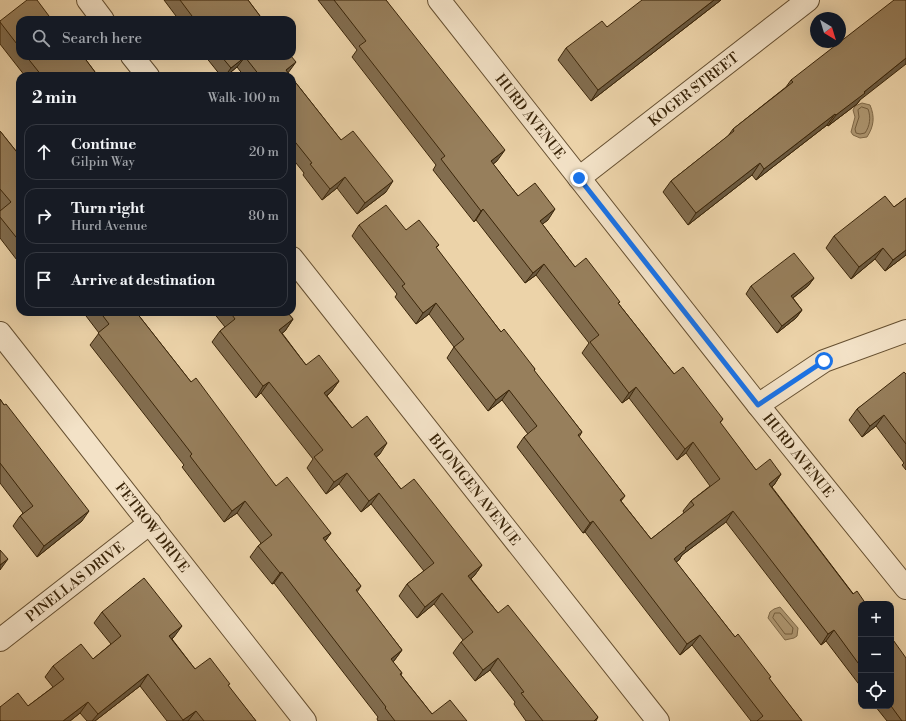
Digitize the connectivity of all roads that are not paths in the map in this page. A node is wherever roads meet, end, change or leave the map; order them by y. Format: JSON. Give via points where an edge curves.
{"nodes":[{"id":1,"x":88,"y":0,"type":"edge"},
{"id":2,"x":439,"y":0,"type":"edge"},
{"id":3,"x":808,"y":0,"type":"edge"},
{"id":4,"x":100,"y":16,"type":"edge"},
{"id":5,"x":135,"y":60,"type":"edge"},
{"id":6,"x":145,"y":72,"type":"edge"},
{"id":7,"x":579,"y":178,"type":"junction"},
{"id":8,"x":296,"y":263,"type":"edge"},
{"id":9,"x":906,"y":331,"type":"edge"},
{"id":10,"x":0,"y":333,"type":"edge"},
{"id":11,"x":758,"y":405,"type":"junction"},
{"id":12,"x":150,"y":523,"type":"junction"},
{"id":13,"x":906,"y":588,"type":"edge"},
{"id":14,"x":0,"y":640,"type":"edge"},
{"id":15,"x":305,"y":721,"type":"edge"},
{"id":16,"x":658,"y":721,"type":"edge"}],
"edges":[{"from":1,"to":4,"type":"street"},
{"from":2,"to":7,"type":"street","name":"HURD AVENUE"},
{"from":3,"to":7,"type":"street","name":"KOGER STREET"},
{"from":5,"to":6,"type":"street"},
{"from":7,"to":11,"type":"street","name":"HURD AVENUE"},
{"from":8,"to":16,"type":"street","name":"BLONIGEN AVENUE"},
{"from":9,"to":11,"type":"street","via":[[824,361]]},
{"from":10,"to":12,"type":"street","name":"FETROW DRIVE"},
{"from":11,"to":13,"type":"street","name":"HURD AVENUE"},
{"from":12,"to":14,"type":"street","name":"PINELLAS DRIVE"},
{"from":12,"to":15,"type":"street","name":"FETROW DRIVE"}]}
